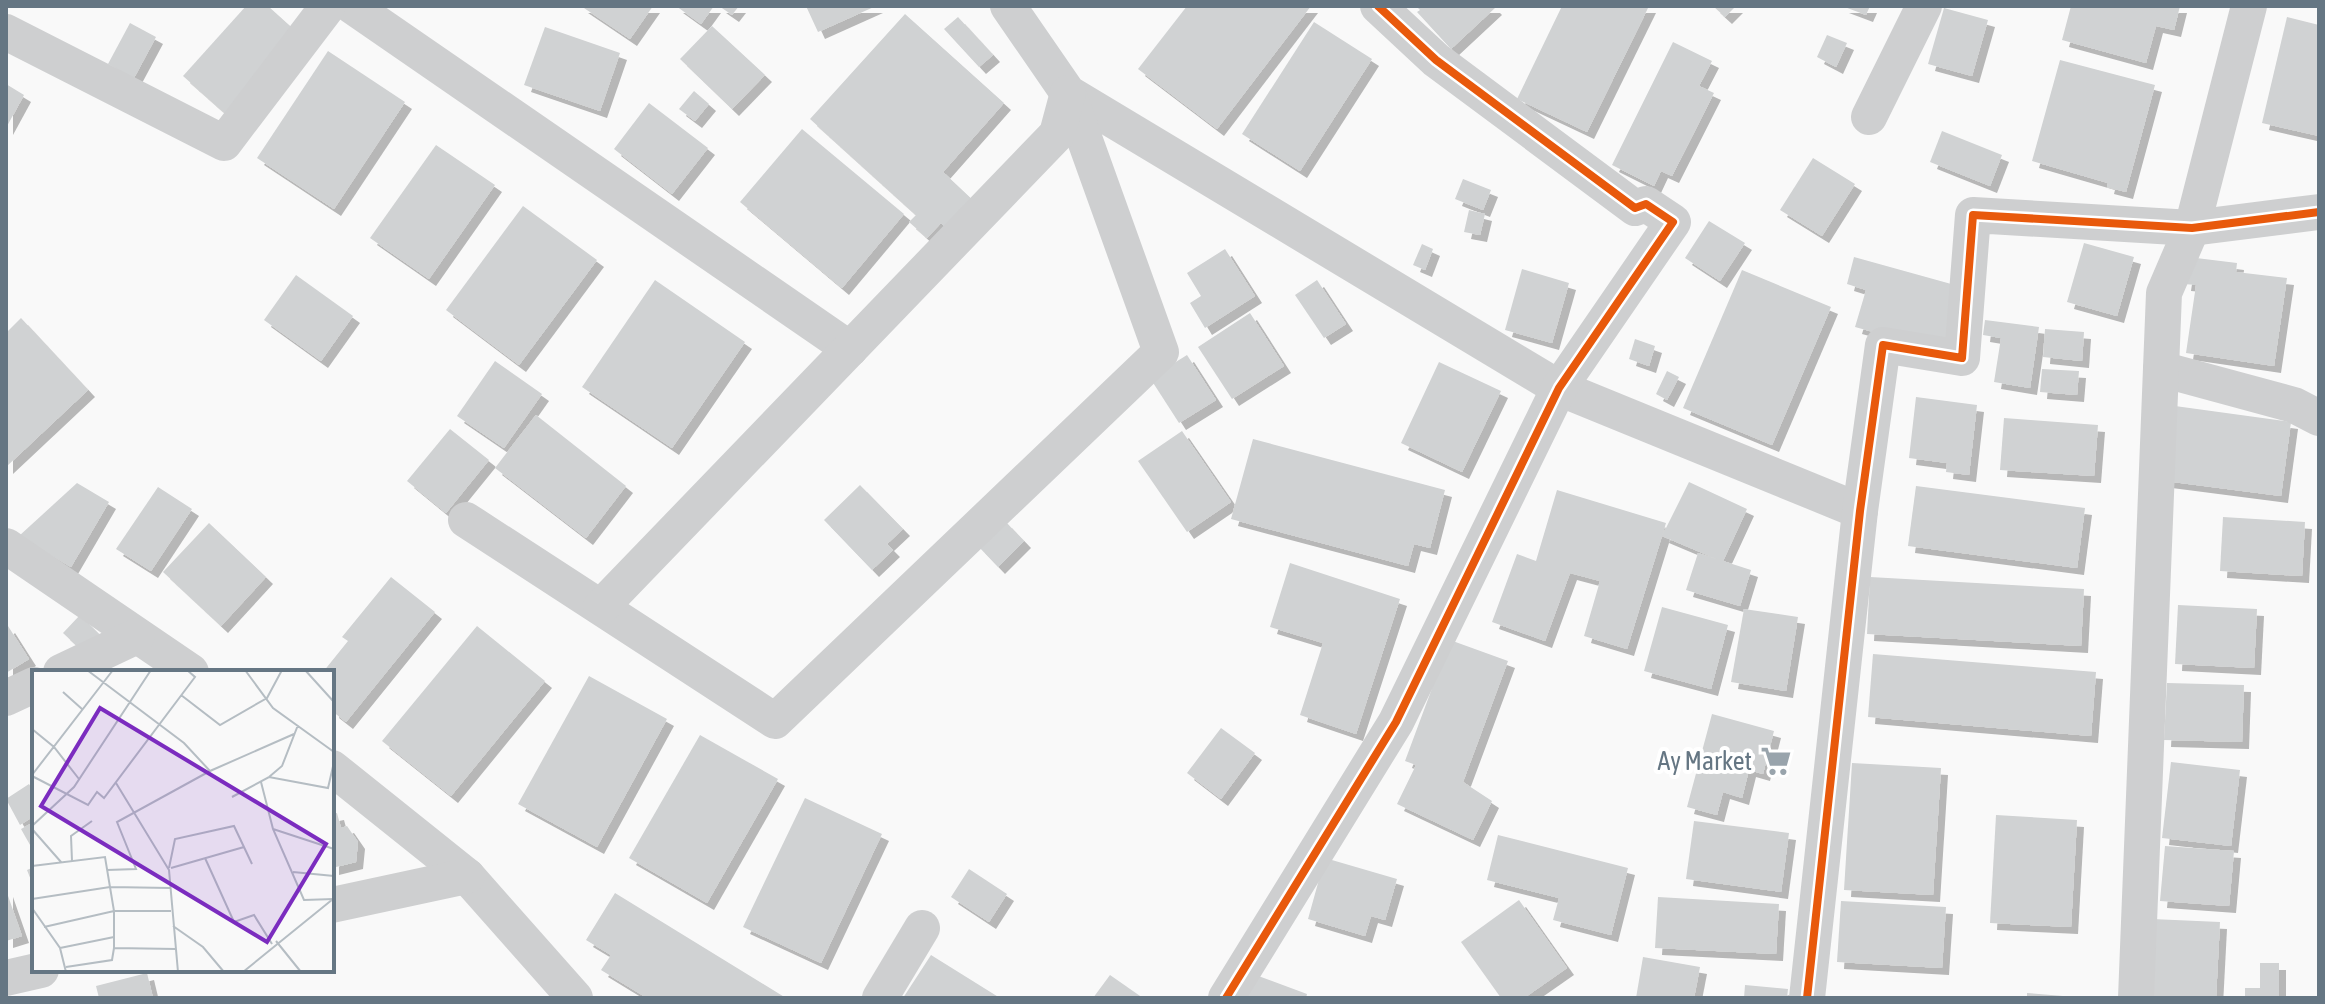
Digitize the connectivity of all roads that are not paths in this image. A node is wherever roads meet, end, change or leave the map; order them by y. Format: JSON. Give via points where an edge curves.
{"nodes":[{"id":1,"x":328,"y":6,"type":"edge"},
{"id":2,"x":352,"y":6,"type":"edge"},
{"id":3,"x":1008,"y":6,"type":"edge"},
{"id":4,"x":1378,"y":6,"type":"edge"},
{"id":5,"x":1924,"y":6,"type":"edge"},
{"id":6,"x":2249,"y":6,"type":"edge"},
{"id":7,"x":6,"y":32,"type":"edge"},
{"id":8,"x":1068,"y":93,"type":"junction"},
{"id":9,"x":1869,"y":117,"type":"dead end"},
{"id":10,"x":2319,"y":212,"type":"edge"},
{"id":11,"x":2192,"y":228,"type":"junction"},
{"id":12,"x":850,"y":349,"type":"junction"},
{"id":13,"x":2161,"y":369,"type":"junction"},
{"id":14,"x":1559,"y":388,"type":"junction"},
{"id":15,"x":2319,"y":418,"type":"edge"},
{"id":16,"x":1860,"y":511,"type":"junction"},
{"id":17,"x":466,"y":520,"type":"dead end"},
{"id":18,"x":6,"y":546,"type":"edge"},
{"id":19,"x":601,"y":607,"type":"junction"},
{"id":20,"x":137,"y":636,"type":"junction"},
{"id":21,"x":65,"y":670,"type":"edge"},
{"id":22,"x":188,"y":670,"type":"edge"},
{"id":23,"x":32,"y":686,"type":"edge"},
{"id":24,"x":6,"y":698,"type":"edge"},
{"id":25,"x":334,"y":770,"type":"edge"},
{"id":26,"x":467,"y":876,"type":"junction"},
{"id":27,"x":334,"y":905,"type":"edge"},
{"id":28,"x":922,"y":928,"type":"dead end"},
{"id":29,"x":32,"y":972,"type":"edge"},
{"id":30,"x":6,"y":978,"type":"edge"},
{"id":31,"x":575,"y":998,"type":"edge"},
{"id":32,"x":880,"y":998,"type":"edge"},
{"id":33,"x":1226,"y":998,"type":"edge"},
{"id":34,"x":1807,"y":998,"type":"edge"},
{"id":35,"x":2136,"y":998,"type":"edge"}],
"edges":[{"from":1,"to":7,"type":"street","via":[[224,143]]},
{"from":2,"to":12,"type":"street"},
{"from":3,"to":8,"type":"street"},
{"from":4,"to":14,"type":"street","via":[[1436,60],[1635,208],[1646,204],[1673,222]]},
{"from":5,"to":9,"type":"street"},
{"from":6,"to":11,"type":"street"},
{"from":8,"to":12,"type":"street","via":[[1057,134]]},
{"from":8,"to":14,"type":"street"},
{"from":8,"to":19,"type":"street","via":[[1161,352],[775,721]]},
{"from":10,"to":11,"type":"street"},
{"from":11,"to":13,"type":"street","via":[[2164,293]]},
{"from":11,"to":16,"type":"street","via":[[1973,215],[1962,358],[1883,345]]},
{"from":12,"to":19,"type":"street"},
{"from":13,"to":15,"type":"street","via":[[2294,405]]},
{"from":13,"to":35,"type":"street"},
{"from":14,"to":16,"type":"street"},
{"from":14,"to":33,"type":"street","via":[[1396,722]]},
{"from":16,"to":34,"type":"street"},
{"from":17,"to":19,"type":"street"},
{"from":18,"to":20,"type":"street"},
{"from":20,"to":21,"type":"street"},
{"from":20,"to":22,"type":"street"},
{"from":23,"to":24,"type":"street"},
{"from":25,"to":26,"type":"street"},
{"from":26,"to":27,"type":"street"},
{"from":26,"to":31,"type":"street"},
{"from":28,"to":32,"type":"street"},
{"from":29,"to":30,"type":"street"}]}
